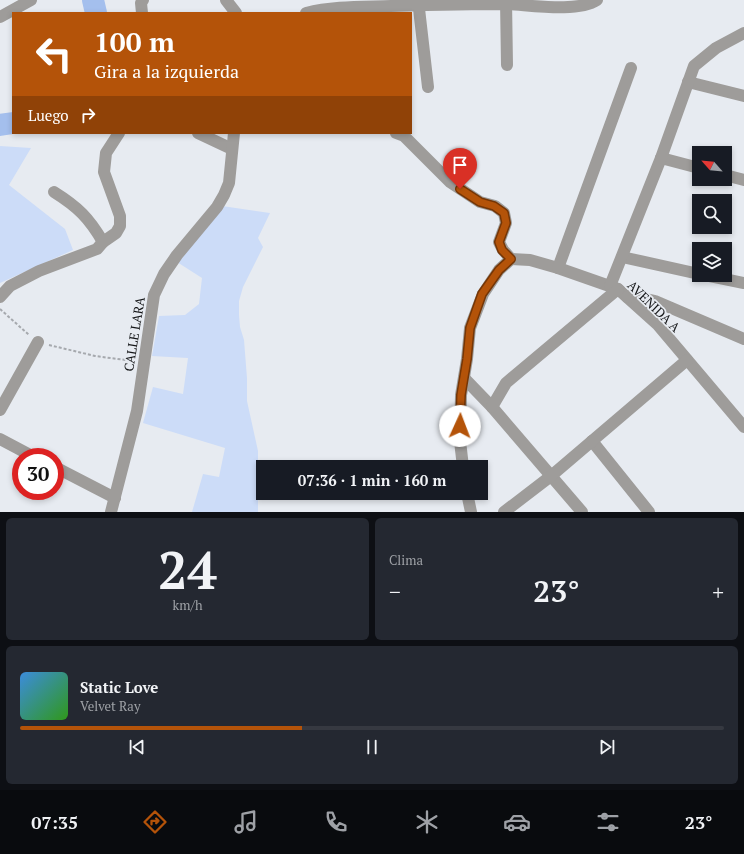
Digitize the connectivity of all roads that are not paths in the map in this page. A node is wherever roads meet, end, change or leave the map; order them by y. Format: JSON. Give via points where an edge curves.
{"nodes":[{"id":1,"x":31,"y":0,"type":"edge"},
{"id":2,"x":226,"y":0,"type":"edge"},
{"id":3,"x":597,"y":0,"type":"edge"},
{"id":4,"x":506,"y":2,"type":"edge"},
{"id":5,"x":418,"y":3,"type":"edge"},
{"id":6,"x":330,"y":4,"type":"edge"},
{"id":7,"x":235,"y":12,"type":"edge"},
{"id":8,"x":309,"y":12,"type":"edge"},
{"id":9,"x":0,"y":17,"type":"edge"},
{"id":10,"x":744,"y":33,"type":"edge"},
{"id":11,"x":507,"y":65,"type":"dead end"},
{"id":12,"x":631,"y":68,"type":"dead end"},
{"id":13,"x":688,"y":82,"type":"junction"},
{"id":14,"x":428,"y":87,"type":"dead end"},
{"id":15,"x":744,"y":96,"type":"edge"},
{"id":16,"x":118,"y":134,"type":"edge"},
{"id":17,"x":200,"y":134,"type":"edge"},
{"id":18,"x":234,"y":134,"type":"edge"},
{"id":19,"x":399,"y":134,"type":"edge"},
{"id":20,"x":232,"y":149,"type":"junction"},
{"id":21,"x":660,"y":158,"type":"junction"},
{"id":22,"x":692,"y":166,"type":"edge"},
{"id":23,"x":732,"y":177,"type":"edge"},
{"id":24,"x":744,"y":180,"type":"edge"},
{"id":25,"x":54,"y":192,"type":"dead end"},
{"id":26,"x":103,"y":242,"type":"junction"},
{"id":27,"x":622,"y":257,"type":"junction"},
{"id":28,"x":511,"y":259,"type":"junction"},
{"id":29,"x":558,"y":268,"type":"junction"},
{"id":30,"x":692,"y":272,"type":"edge"},
{"id":31,"x":732,"y":281,"type":"edge"},
{"id":32,"x":744,"y":283,"type":"edge"},
{"id":33,"x":614,"y":287,"type":"junction"},
{"id":34,"x":1,"y":294,"type":"edge"},
{"id":35,"x":627,"y":297,"type":"junction"},
{"id":36,"x":744,"y":339,"type":"edge"},
{"id":37,"x":38,"y":342,"type":"road end"},
{"id":38,"x":687,"y":360,"type":"junction"},
{"id":39,"x":464,"y":378,"type":"junction"},
{"id":40,"x":492,"y":406,"type":"junction"},
{"id":41,"x":0,"y":410,"type":"edge"},
{"id":42,"x":744,"y":426,"type":"edge"},
{"id":43,"x":0,"y":439,"type":"edge"},
{"id":44,"x":592,"y":441,"type":"junction"},
{"id":45,"x":17,"y":448,"type":"edge"},
{"id":46,"x":462,"y":460,"type":"edge"},
{"id":47,"x":64,"y":472,"type":"edge"},
{"id":48,"x":551,"y":476,"type":"junction"},
{"id":49,"x":115,"y":498,"type":"junction"},
{"id":50,"x":468,"y":500,"type":"edge"},
{"id":51,"x":111,"y":512,"type":"edge"},
{"id":52,"x":471,"y":512,"type":"edge"},
{"id":53,"x":504,"y":512,"type":"edge"},
{"id":54,"x":582,"y":512,"type":"edge"},
{"id":55,"x":649,"y":512,"type":"edge"}],
"edges":[{"from":1,"to":9,"type":"street"},
{"from":2,"to":7,"type":"street"},
{"from":3,"to":4,"type":"street","via":[[591,4],[561,7]]},
{"from":4,"to":5,"type":"street"},
{"from":4,"to":11,"type":"street"},
{"from":5,"to":6,"type":"street"},
{"from":5,"to":14,"type":"street"},
{"from":6,"to":8,"type":"street"},
{"from":10,"to":13,"type":"street","via":[[716,48],[694,66]]},
{"from":12,"to":29,"type":"street"},
{"from":13,"to":15,"type":"street"},
{"from":13,"to":21,"type":"street"},
{"from":16,"to":26,"type":"street","via":[[106,153],[104,172],[120,216],[120,226],[116,233]]},
{"from":17,"to":20,"type":"street"},
{"from":18,"to":20,"type":"street","name":"CALLE LARA"},
{"from":19,"to":28,"type":"street","via":[[404,136],[450,182],[480,202],[494,206],[504,213],[506,223],[499,242],[502,250]]},
{"from":20,"to":49,"type":"street","name":"CALLE LARA","via":[[229,183],[224,195],[164,274],[154,295],[137,411]]},
{"from":21,"to":22,"type":"street"},
{"from":21,"to":27,"type":"street"},
{"from":23,"to":24,"type":"street"},
{"from":25,"to":26,"type":"street","via":[[86,216]]},
{"from":26,"to":34,"type":"street","via":[[97,248],[39,271],[10,286]]},
{"from":27,"to":30,"type":"street"},
{"from":27,"to":33,"type":"street"},
{"from":28,"to":29,"type":"street","name":"AVENIDA A","via":[[530,260]]},
{"from":28,"to":39,"type":"street","via":[[499,270],[482,294],[470,328]]},
{"from":29,"to":33,"type":"street","name":"AVENIDA A"},
{"from":31,"to":32,"type":"street"},
{"from":33,"to":35,"type":"street","name":"AVENIDA A"},
{"from":33,"to":40,"type":"street","via":[[506,383]]},
{"from":35,"to":36,"type":"street","via":[[655,301]]},
{"from":35,"to":38,"type":"street","name":"AVENIDA A","via":[[657,324]]},
{"from":37,"to":41,"type":"street"},
{"from":38,"to":42,"type":"street","name":"AVENIDA A"},
{"from":38,"to":44,"type":"street"},
{"from":39,"to":40,"type":"street"},
{"from":39,"to":46,"type":"street","via":[[461,395]]},
{"from":40,"to":48,"type":"street"},
{"from":43,"to":45,"type":"street"},
{"from":44,"to":48,"type":"street"},
{"from":44,"to":55,"type":"street"},
{"from":47,"to":49,"type":"street"},
{"from":48,"to":53,"type":"street"},
{"from":48,"to":54,"type":"street"},
{"from":49,"to":51,"type":"street","name":"CALLE LARA"},
{"from":50,"to":52,"type":"street"}]}
